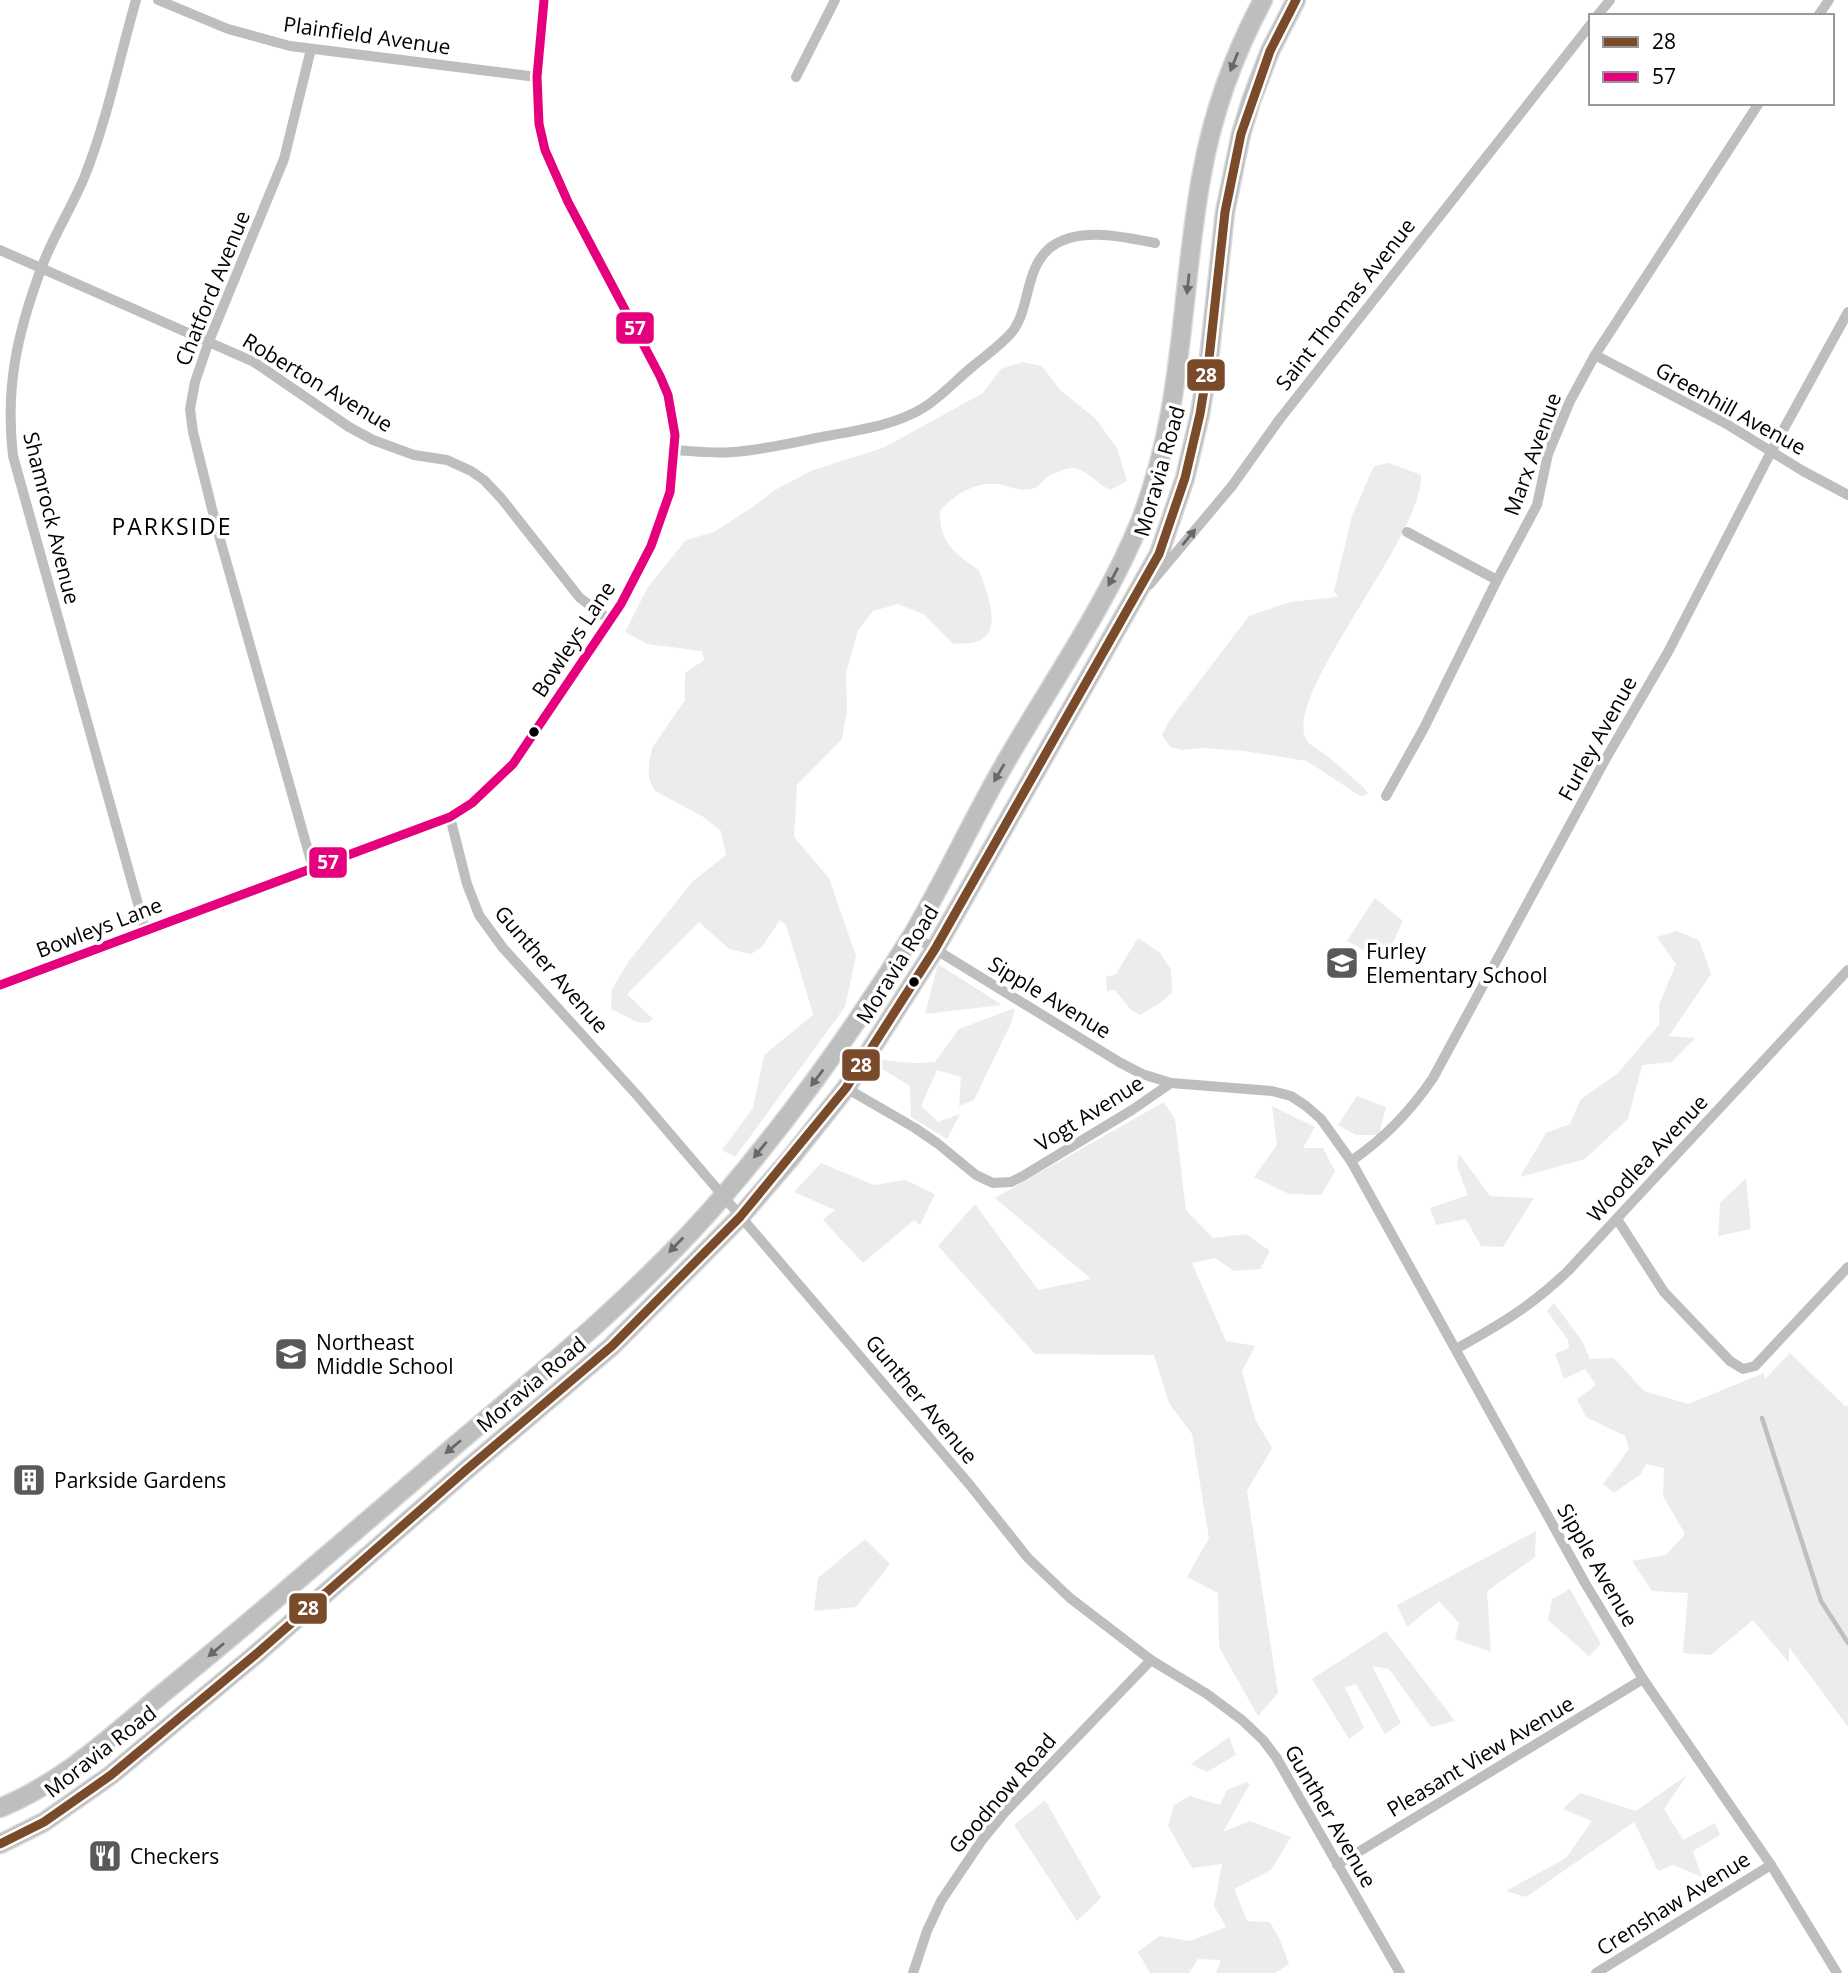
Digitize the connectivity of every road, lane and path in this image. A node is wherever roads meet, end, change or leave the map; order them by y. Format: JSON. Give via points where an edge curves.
{"nodes":[{"id":1,"x":136,"y":0,"type":"edge"},
{"id":2,"x":158,"y":0,"type":"edge"},
{"id":3,"x":544,"y":0,"type":"edge"},
{"id":4,"x":835,"y":0,"type":"edge"},
{"id":5,"x":1263,"y":0,"type":"edge"},
{"id":6,"x":1296,"y":0,"type":"edge"},
{"id":7,"x":1610,"y":0,"type":"edge"},
{"id":8,"x":1599,"y":14,"type":"edge"},
{"id":9,"x":1589,"y":27,"type":"edge"},
{"id":10,"x":312,"y":49,"type":"junction"},
{"id":11,"x":537,"y":77,"type":"junction"},
{"id":12,"x":796,"y":78,"type":"dead end"},
{"id":13,"x":1758,"y":105,"type":"edge"},
{"id":14,"x":1155,"y":243,"type":"dead end"},
{"id":15,"x":0,"y":250,"type":"edge"},
{"id":16,"x":41,"y":268,"type":"junction"},
{"id":17,"x":1848,"y":312,"type":"edge"},
{"id":18,"x":209,"y":341,"type":"junction"},
{"id":19,"x":1595,"y":355,"type":"junction"},
{"id":20,"x":674,"y":450,"type":"junction"},
{"id":21,"x":1772,"y":453,"type":"junction"},
{"id":22,"x":1848,"y":495,"type":"edge"},
{"id":23,"x":1406,"y":532,"type":"dead end"},
{"id":24,"x":1497,"y":580,"type":"junction"},
{"id":25,"x":1129,"y":607,"type":"junction"},
{"id":26,"x":610,"y":620,"type":"junction"},
{"id":27,"x":1386,"y":796,"type":"dead end"},
{"id":28,"x":450,"y":817,"type":"junction"},
{"id":29,"x":313,"y":868,"type":"junction"},
{"id":30,"x":145,"y":929,"type":"junction"},
{"id":31,"x":912,"y":935,"type":"junction"},
{"id":32,"x":935,"y":949,"type":"junction"},
{"id":33,"x":1848,"y":970,"type":"edge"},
{"id":34,"x":0,"y":985,"type":"edge"},
{"id":35,"x":1171,"y":1083,"type":"junction"},
{"id":36,"x":846,"y":1088,"type":"junction"},
{"id":37,"x":1351,"y":1161,"type":"junction"},
{"id":38,"x":723,"y":1196,"type":"junction"},
{"id":39,"x":740,"y":1217,"type":"junction"},
{"id":40,"x":1617,"y":1219,"type":"junction"},
{"id":41,"x":1848,"y":1267,"type":"edge"},
{"id":42,"x":1456,"y":1349,"type":"junction"},
{"id":43,"x":1151,"y":1660,"type":"junction"},
{"id":44,"x":1643,"y":1679,"type":"junction"},
{"id":45,"x":0,"y":1808,"type":"edge"},
{"id":46,"x":0,"y":1844,"type":"edge"},
{"id":47,"x":1337,"y":1865,"type":"junction"},
{"id":48,"x":1771,"y":1865,"type":"junction"},
{"id":49,"x":913,"y":1973,"type":"edge"},
{"id":50,"x":1400,"y":1973,"type":"edge"},
{"id":51,"x":1596,"y":1973,"type":"edge"},
{"id":52,"x":1837,"y":1973,"type":"edge"}],
"edges":[{"from":1,"to":16,"type":"street","name":"Shamrock Avenue","via":[[95,147]]},
{"from":2,"to":10,"type":"street","name":"Plainfield Avenue","via":[[228,29]]},
{"from":3,"to":11,"type":"street","name":"Bowleys Lane"},
{"from":4,"to":12,"type":"street"},
{"from":5,"to":31,"type":"main road","name":"Moravia Road","one_way":true,"via":[[1231,68],[1213,123],[1202,173],[1173,408],[1140,520],[1098,605],[979,809]]},
{"from":6,"to":25,"type":"main road","name":"Moravia Road","via":[[1270,51],[1241,134],[1225,212],[1209,359],[1185,478],[1159,554]]},
{"from":7,"to":8,"type":"street"},
{"from":25,"to":9,"type":"street","name":"Saint Thomas Avenue","one_way":true,"via":[[1231,486]]},
{"from":10,"to":11,"type":"street","name":"Plainfield Avenue"},
{"from":10,"to":18,"type":"street","name":"Chatford Avenue","via":[[284,159]]},
{"from":11,"to":20,"type":"street","name":"Bowleys Lane","via":[[539,124],[550,164],[660,376],[672,414]]},
{"from":13,"to":19,"type":"street","name":"Marx Avenue"},
{"from":14,"to":20,"type":"street","via":[[1090,236],[1052,246],[1037,266],[1010,335],[911,414],[762,449],[730,453]]},
{"from":15,"to":16,"type":"street","name":"Roberton Avenue"},
{"from":16,"to":18,"type":"street","name":"Roberton Avenue"},
{"from":16,"to":30,"type":"street","name":"Shamrock Avenue","via":[[10,385],[13,456]]},
{"from":17,"to":21,"type":"street","name":"Furley Avenue"},
{"from":18,"to":26,"type":"street","name":"Roberton Avenue","via":[[254,362],[373,440],[414,455],[447,460],[484,480],[580,598]]},
{"from":18,"to":29,"type":"street","name":"Chatford Avenue","via":[[192,397],[193,432]]},
{"from":19,"to":21,"type":"street","name":"Greenhill Avenue"},
{"from":19,"to":24,"type":"street","name":"Marx Avenue","via":[[1548,454],[1537,505]]},
{"from":20,"to":26,"type":"street","name":"Bowleys Lane","via":[[665,512]]},
{"from":21,"to":22,"type":"street","name":"Greenhill Avenue"},
{"from":21,"to":37,"type":"street","name":"Furley Avenue","via":[[1433,1078],[1400,1122]]},
{"from":23,"to":24,"type":"street"},
{"from":24,"to":27,"type":"street","name":"Marx Avenue"},
{"from":25,"to":32,"type":"main road","name":"Moravia Road"},
{"from":26,"to":28,"type":"street","name":"Bowleys Lane","via":[[513,764]]},
{"from":28,"to":29,"type":"street","name":"Bowleys Lane"},
{"from":28,"to":38,"type":"street","name":"Gunther Avenue","via":[[479,915],[503,948],[578,1027]]},
{"from":29,"to":30,"type":"street","name":"Bowleys Lane"},
{"from":30,"to":34,"type":"street","name":"Bowleys Lane"},
{"from":31,"to":32,"type":"street","name":"Sipple Avenue"},
{"from":31,"to":38,"type":"main road","name":"Moravia Road","one_way":true,"via":[[821,1073]]},
{"from":32,"to":35,"type":"street","name":"Sipple Avenue","via":[[1119,1062]]},
{"from":32,"to":36,"type":"main road","name":"Moravia Road"},
{"from":33,"to":40,"type":"street","name":"Woodlea Avenue"},
{"from":35,"to":36,"type":"street","name":"Vogt Avenue","via":[[1050,1161],[1002,1184],[985,1181],[937,1143]]},
{"from":35,"to":37,"type":"street","name":"Vogt Avenue","via":[[1291,1096],[1321,1119]]},
{"from":36,"to":39,"type":"main road","name":"Moravia Road"},
{"from":37,"to":42,"type":"street","name":"Sipple Avenue"},
{"from":38,"to":39,"type":"street","name":"Gunther Avenue"},
{"from":38,"to":45,"type":"main road","name":"Moravia Road","one_way":true,"via":[[585,1334],[237,1633],[85,1760]]},
{"from":39,"to":43,"type":"street","name":"Gunther Avenue","via":[[1028,1558],[1070,1598]]},
{"from":39,"to":46,"type":"main road","name":"Moravia Road","via":[[612,1346],[244,1664],[100,1784],[44,1822]]},
{"from":40,"to":41,"type":"street","via":[[1664,1292],[1737,1367],[1755,1366]]},
{"from":40,"to":42,"type":"street","name":"Woodlea Avenue","via":[[1541,1297]]},
{"from":42,"to":44,"type":"street","name":"Sipple Avenue","via":[[1527,1483]]},
{"from":43,"to":47,"type":"street","name":"Gunther Avenue","via":[[1207,1693],[1264,1740]]},
{"from":43,"to":49,"type":"street","name":"Goodnow Road","via":[[982,1840],[941,1901]]},
{"from":44,"to":47,"type":"street","name":"Pleasant View Avenue"},
{"from":44,"to":48,"type":"street","name":"Sipple Avenue"},
{"from":47,"to":50,"type":"street","name":"Gunther Avenue"},
{"from":48,"to":51,"type":"street","name":"Crenshaw Avenue"},
{"from":48,"to":52,"type":"street","name":"Sipple Avenue"}]}
